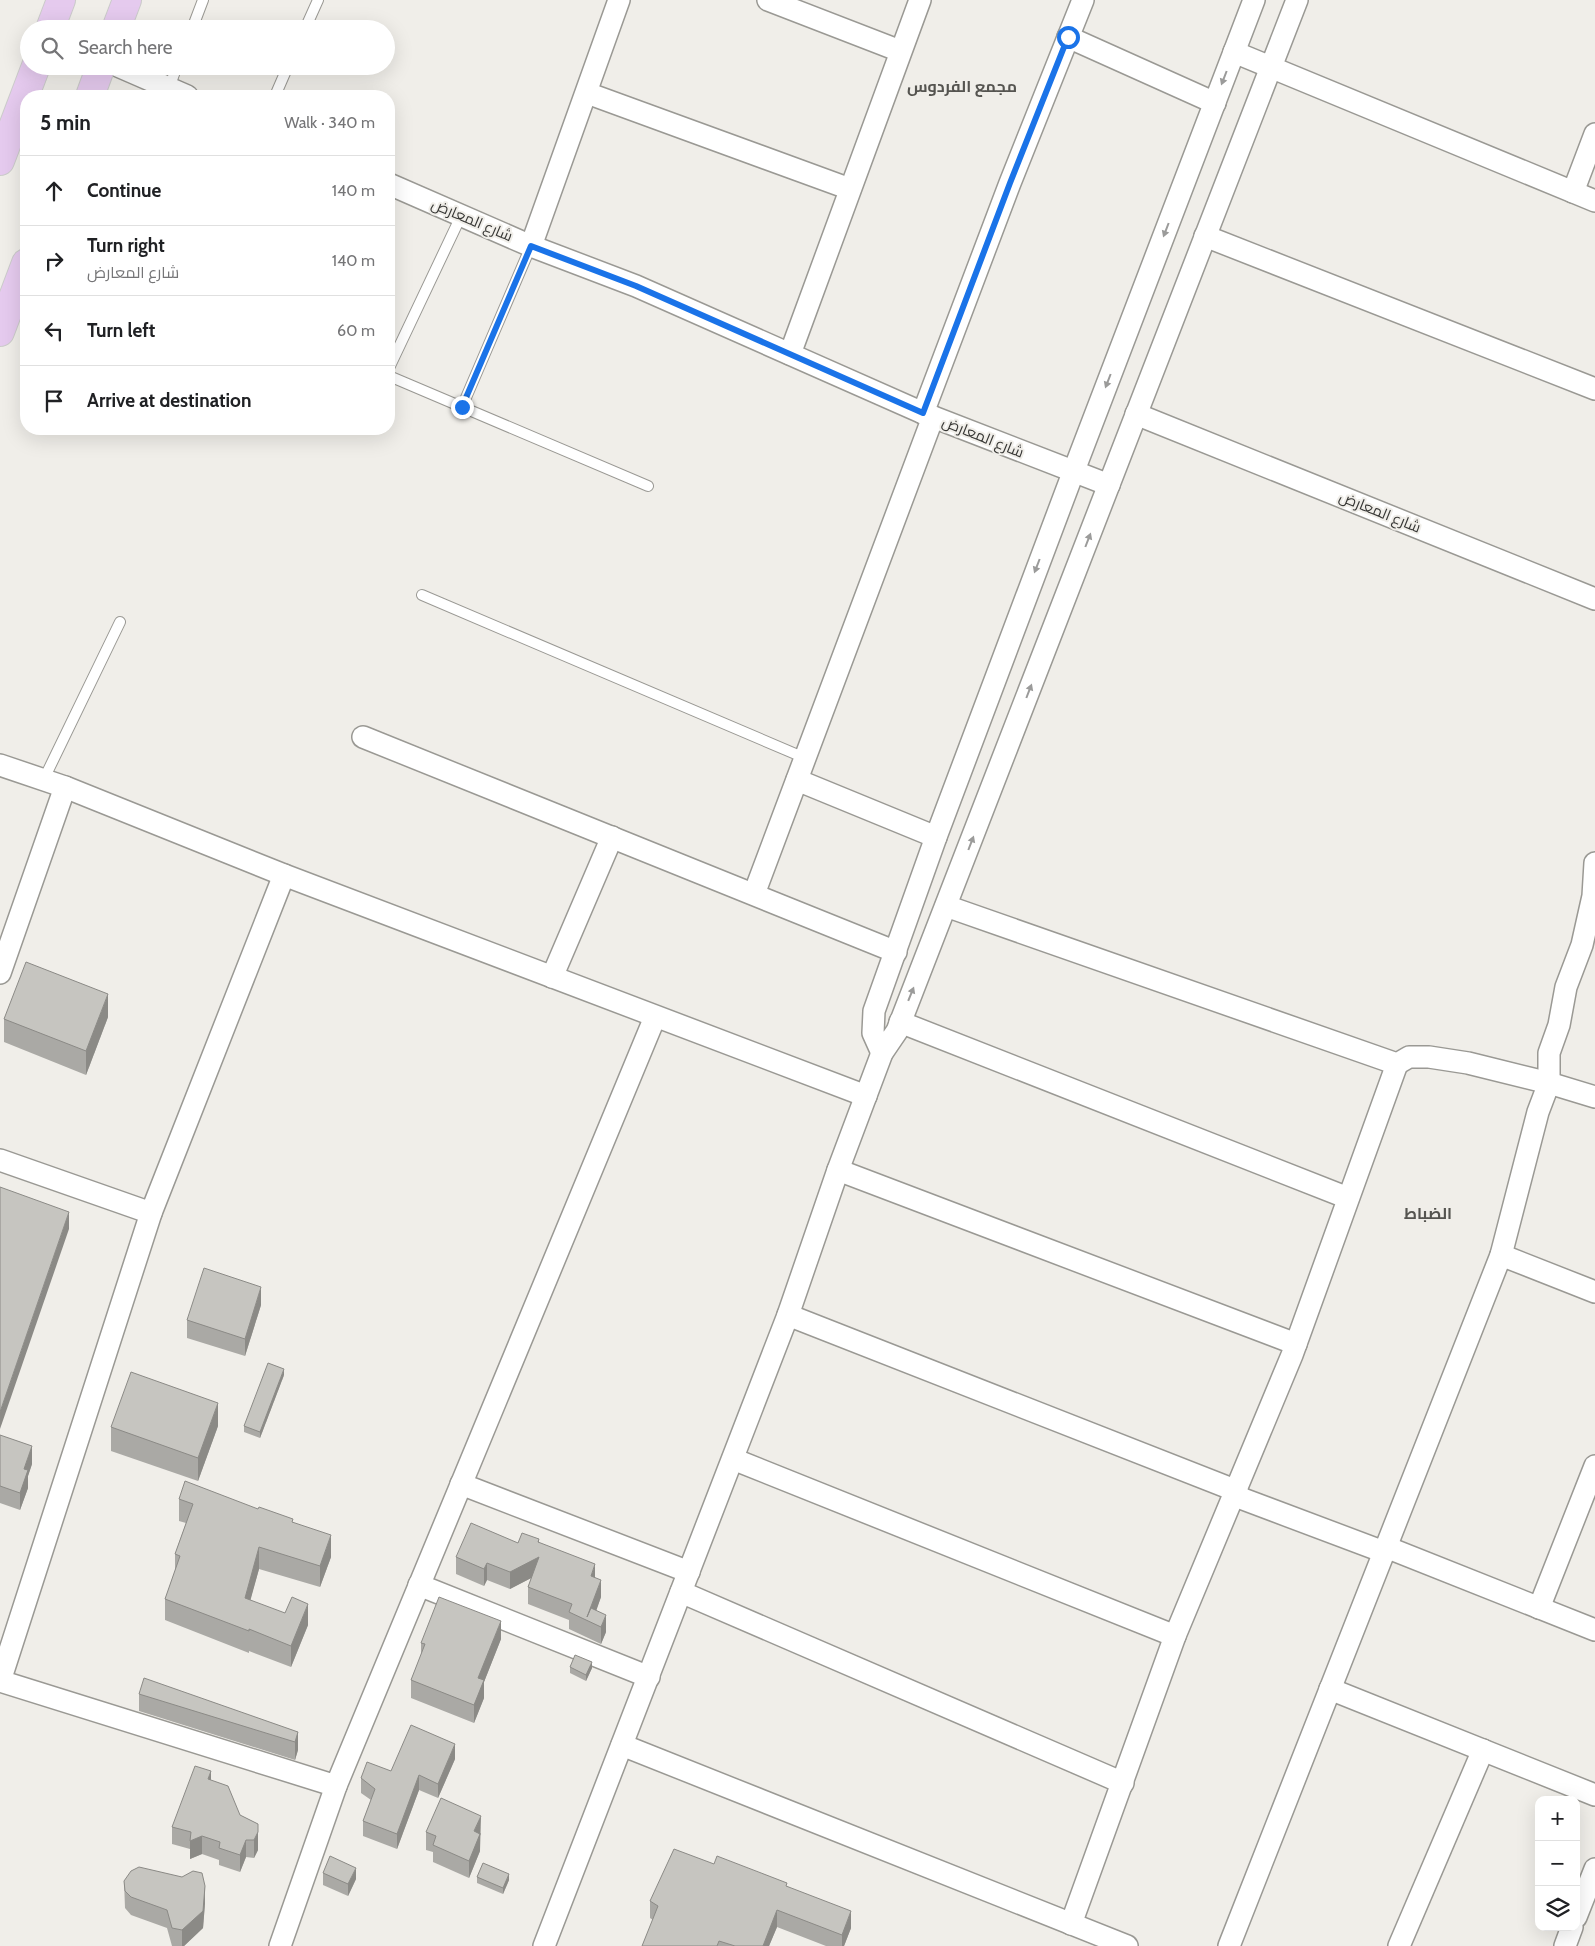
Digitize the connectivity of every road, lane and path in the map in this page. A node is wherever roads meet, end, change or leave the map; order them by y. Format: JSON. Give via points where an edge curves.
{"nodes":[{"id":1,"x":61,"y":0,"type":"edge"},
{"id":2,"x":127,"y":0,"type":"edge"},
{"id":3,"x":203,"y":0,"type":"edge"},
{"id":4,"x":318,"y":0,"type":"edge"},
{"id":5,"x":619,"y":0,"type":"edge"},
{"id":6,"x":768,"y":0,"type":"edge"},
{"id":7,"x":920,"y":0,"type":"edge"},
{"id":8,"x":1083,"y":0,"type":"edge"},
{"id":9,"x":1254,"y":0,"type":"edge"},
{"id":10,"x":1296,"y":0,"type":"edge"},
{"id":11,"x":53,"y":20,"type":"edge"},
{"id":12,"x":119,"y":20,"type":"edge"},
{"id":13,"x":195,"y":20,"type":"edge"},
{"id":14,"x":309,"y":20,"type":"edge"},
{"id":15,"x":1068,"y":37,"type":"junction"},
{"id":16,"x":900,"y":51,"type":"junction"},
{"id":17,"x":1234,"y":52,"type":"junction"},
{"id":18,"x":1270,"y":68,"type":"junction"},
{"id":19,"x":33,"y":75,"type":"edge"},
{"id":20,"x":98,"y":75,"type":"edge"},
{"id":21,"x":139,"y":75,"type":"edge"},
{"id":22,"x":178,"y":75,"type":"edge"},
{"id":23,"x":284,"y":75,"type":"edge"},
{"id":24,"x":27,"y":90,"type":"edge"},
{"id":25,"x":92,"y":90,"type":"edge"},
{"id":26,"x":173,"y":90,"type":"edge"},
{"id":27,"x":178,"y":90,"type":"edge"},
{"id":28,"x":278,"y":90,"type":"edge"},
{"id":29,"x":587,"y":93,"type":"junction"},
{"id":30,"x":1215,"y":103,"type":"junction"},
{"id":31,"x":20,"y":108,"type":"edge"},
{"id":32,"x":1595,"y":134,"type":"edge"},
{"id":33,"x":0,"y":161,"type":"edge"},
{"id":34,"x":395,"y":187,"type":"edge"},
{"id":35,"x":850,"y":189,"type":"junction"},
{"id":36,"x":1573,"y":192,"type":"junction"},
{"id":37,"x":1595,"y":201,"type":"edge"},
{"id":38,"x":461,"y":216,"type":"junction"},
{"id":39,"x":1206,"y":236,"type":"junction"},
{"id":40,"x":531,"y":246,"type":"junction"},
{"id":41,"x":20,"y":279,"type":"edge"},
{"id":42,"x":0,"y":332,"type":"edge"},
{"id":43,"x":790,"y":354,"type":"junction"},
{"id":44,"x":395,"y":355,"type":"edge"},
{"id":45,"x":395,"y":379,"type":"edge"},
{"id":46,"x":1595,"y":389,"type":"edge"},
{"id":47,"x":462,"y":407,"type":"junction"},
{"id":48,"x":1136,"y":414,"type":"junction"},
{"id":49,"x":928,"y":415,"type":"junction"},
{"id":50,"x":1072,"y":473,"type":"junction"},
{"id":51,"x":1109,"y":485,"type":"junction"},
{"id":52,"x":648,"y":486,"type":"dead end"},
{"id":53,"x":422,"y":595,"type":"dead end"},
{"id":54,"x":1595,"y":599,"type":"edge"},
{"id":55,"x":120,"y":622,"type":"dead end"},
{"id":56,"x":363,"y":737,"type":"dead end"},
{"id":57,"x":805,"y":758,"type":"junction"},
{"id":58,"x":0,"y":765,"type":"edge"},
{"id":59,"x":796,"y":780,"type":"junction"},
{"id":60,"x":43,"y":781,"type":"junction"},
{"id":61,"x":65,"y":787,"type":"junction"},
{"id":62,"x":936,"y":836,"type":"junction"},
{"id":63,"x":612,"y":837,"type":"junction"},
{"id":64,"x":1595,"y":863,"type":"edge"},
{"id":65,"x":284,"y":875,"type":"junction"},
{"id":66,"x":754,"y":894,"type":"junction"},
{"id":67,"x":946,"y":906,"type":"junction"},
{"id":68,"x":896,"y":952,"type":"junction"},
{"id":69,"x":0,"y":974,"type":"edge"},
{"id":70,"x":552,"y":977,"type":"junction"},
{"id":71,"x":655,"y":1017,"type":"junction"},
{"id":72,"x":900,"y":1022,"type":"junction"},
{"id":73,"x":882,"y":1053,"type":"junction"},
{"id":74,"x":1397,"y":1064,"type":"junction"},
{"id":75,"x":1549,"y":1083,"type":"junction"},
{"id":76,"x":866,"y":1096,"type":"junction"},
{"id":77,"x":1595,"y":1097,"type":"edge"},
{"id":78,"x":0,"y":1160,"type":"edge"},
{"id":79,"x":838,"y":1170,"type":"junction"},
{"id":80,"x":1348,"y":1198,"type":"junction"},
{"id":81,"x":150,"y":1213,"type":"junction"},
{"id":82,"x":1501,"y":1255,"type":"junction"},
{"id":83,"x":1595,"y":1292,"type":"edge"},
{"id":84,"x":788,"y":1315,"type":"junction"},
{"id":85,"x":1296,"y":1344,"type":"junction"},
{"id":86,"x":733,"y":1459,"type":"junction"},
{"id":87,"x":1595,"y":1466,"type":"edge"},
{"id":88,"x":461,"y":1484,"type":"junction"},
{"id":89,"x":1236,"y":1493,"type":"junction"},
{"id":90,"x":1385,"y":1550,"type":"junction"},
{"id":91,"x":685,"y":1582,"type":"junction"},
{"id":92,"x":419,"y":1585,"type":"junction"},
{"id":93,"x":1539,"y":1608,"type":"junction"},
{"id":94,"x":1595,"y":1630,"type":"edge"},
{"id":95,"x":1175,"y":1636,"type":"junction"},
{"id":96,"x":649,"y":1677,"type":"junction"},
{"id":97,"x":0,"y":1681,"type":"edge"},
{"id":98,"x":1330,"y":1689,"type":"junction"},
{"id":99,"x":622,"y":1745,"type":"junction"},
{"id":100,"x":1483,"y":1750,"type":"junction"},
{"id":101,"x":1122,"y":1783,"type":"junction"},
{"id":102,"x":336,"y":1786,"type":"junction"},
{"id":103,"x":1595,"y":1794,"type":"edge"},
{"id":104,"x":1595,"y":1869,"type":"edge"},
{"id":105,"x":1580,"y":1906,"type":"edge"},
{"id":106,"x":1071,"y":1924,"type":"junction"},
{"id":107,"x":280,"y":1946,"type":"edge"},
{"id":108,"x":544,"y":1946,"type":"edge"},
{"id":109,"x":1127,"y":1946,"type":"edge"},
{"id":110,"x":1229,"y":1946,"type":"edge"},
{"id":111,"x":1399,"y":1946,"type":"edge"}],
"edges":[{"from":1,"to":11,"type":"main road"},
{"from":2,"to":12,"type":"main road"},
{"from":3,"to":13,"type":"lane"},
{"from":4,"to":14,"type":"lane"},
{"from":5,"to":29,"type":"street"},
{"from":6,"to":16,"type":"street"},
{"from":7,"to":16,"type":"street"},
{"from":8,"to":15,"type":"street"},
{"from":9,"to":17,"type":"street"},
{"from":10,"to":18,"type":"street"},
{"from":15,"to":30,"type":"street"},
{"from":15,"to":49,"type":"street","via":[[1010,183]]},
{"from":16,"to":35,"type":"street"},
{"from":17,"to":18,"type":"street"},
{"from":17,"to":30,"type":"street","one_way":true},
{"from":18,"to":36,"type":"street"},
{"from":18,"to":39,"type":"street"},
{"from":19,"to":24,"type":"main road"},
{"from":20,"to":25,"type":"main road"},
{"from":21,"to":26,"type":"street"},
{"from":22,"to":27,"type":"lane"},
{"from":23,"to":28,"type":"lane"},
{"from":29,"to":35,"type":"street"},
{"from":29,"to":40,"type":"street"},
{"from":30,"to":50,"type":"street","one_way":true},
{"from":31,"to":33,"type":"main road"},
{"from":32,"to":36,"type":"street"},
{"from":34,"to":38,"type":"street","name":"شارع المعارض"},
{"from":35,"to":43,"type":"street"},
{"from":36,"to":37,"type":"street"},
{"from":38,"to":40,"type":"street","name":"شارع المعارض"},
{"from":38,"to":44,"type":"lane"},
{"from":39,"to":46,"type":"street"},
{"from":39,"to":48,"type":"street"},
{"from":40,"to":43,"type":"street","name":"شارع المعارض","via":[[636,286]]},
{"from":40,"to":47,"type":"lane"},
{"from":41,"to":42,"type":"main road"},
{"from":43,"to":49,"type":"street","name":"شارع المعارض"},
{"from":45,"to":47,"type":"lane"},
{"from":47,"to":52,"type":"lane"},
{"from":48,"to":51,"type":"street"},
{"from":48,"to":54,"type":"street","name":"شارع المعارض"},
{"from":49,"to":50,"type":"street","name":"شارع المعارض"},
{"from":49,"to":57,"type":"street"},
{"from":50,"to":51,"type":"street","name":"شارع المعارض"},
{"from":50,"to":62,"type":"street","one_way":true},
{"from":67,"to":51,"type":"street","one_way":true},
{"from":53,"to":57,"type":"lane"},
{"from":55,"to":60,"type":"lane"},
{"from":56,"to":63,"type":"street"},
{"from":57,"to":59,"type":"street"},
{"from":58,"to":60,"type":"street"},
{"from":59,"to":62,"type":"street"},
{"from":59,"to":66,"type":"street"},
{"from":60,"to":61,"type":"street"},
{"from":61,"to":65,"type":"street"},
{"from":61,"to":69,"type":"street"},
{"from":62,"to":68,"type":"street"},
{"from":63,"to":66,"type":"street"},
{"from":63,"to":70,"type":"street"},
{"from":64,"to":75,"type":"street","via":[[1593,896],[1582,945],[1549,1053]]},
{"from":65,"to":70,"type":"street"},
{"from":65,"to":81,"type":"street"},
{"from":66,"to":68,"type":"street"},
{"from":72,"to":67,"type":"street","one_way":true},
{"from":67,"to":74,"type":"street"},
{"from":68,"to":73,"type":"street","via":[[872,1022]]},
{"from":70,"to":71,"type":"street"},
{"from":71,"to":76,"type":"street"},
{"from":71,"to":88,"type":"street"},
{"from":72,"to":73,"type":"street"},
{"from":72,"to":80,"type":"street"},
{"from":73,"to":76,"type":"street"},
{"from":74,"to":75,"type":"street","via":[[1409,1057],[1429,1057]]},
{"from":74,"to":80,"type":"street"},
{"from":75,"to":77,"type":"street"},
{"from":75,"to":82,"type":"street","via":[[1538,1112]]},
{"from":76,"to":79,"type":"street"},
{"from":78,"to":81,"type":"street"},
{"from":79,"to":84,"type":"street"},
{"from":79,"to":85,"type":"street"},
{"from":80,"to":85,"type":"street"},
{"from":81,"to":97,"type":"street"},
{"from":82,"to":83,"type":"street"},
{"from":82,"to":90,"type":"street"},
{"from":84,"to":86,"type":"street"},
{"from":84,"to":89,"type":"street"},
{"from":85,"to":89,"type":"street"},
{"from":86,"to":91,"type":"street"},
{"from":86,"to":95,"type":"street"},
{"from":87,"to":93,"type":"street"},
{"from":88,"to":91,"type":"street"},
{"from":88,"to":92,"type":"street"},
{"from":89,"to":90,"type":"street"},
{"from":89,"to":95,"type":"street"},
{"from":90,"to":93,"type":"street"},
{"from":90,"to":98,"type":"street"},
{"from":91,"to":96,"type":"street"},
{"from":91,"to":101,"type":"street"},
{"from":92,"to":96,"type":"street"},
{"from":92,"to":102,"type":"street"},
{"from":93,"to":94,"type":"street"},
{"from":95,"to":101,"type":"street"},
{"from":96,"to":99,"type":"street"},
{"from":97,"to":102,"type":"street"},
{"from":98,"to":100,"type":"street"},
{"from":98,"to":110,"type":"street"},
{"from":99,"to":106,"type":"street"},
{"from":99,"to":108,"type":"street"},
{"from":100,"to":103,"type":"street"},
{"from":100,"to":111,"type":"street"},
{"from":101,"to":106,"type":"street"},
{"from":102,"to":107,"type":"street"},
{"from":104,"to":105,"type":"street"},
{"from":106,"to":109,"type":"street"}]}
